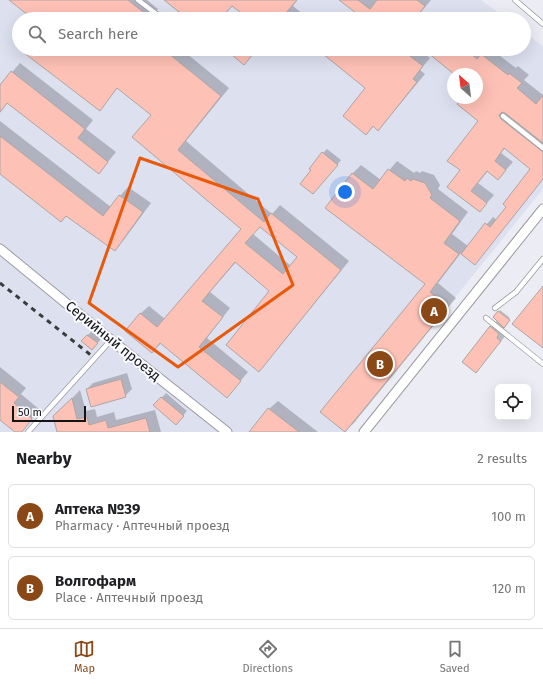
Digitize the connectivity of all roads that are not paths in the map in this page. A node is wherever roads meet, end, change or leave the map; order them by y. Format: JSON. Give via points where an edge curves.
{"nodes":[{"id":1,"x":138,"y":0,"type":"edge"},
{"id":2,"x":515,"y":0,"type":"edge"},
{"id":3,"x":153,"y":12,"type":"edge"},
{"id":4,"x":529,"y":12,"type":"edge"},
{"id":5,"x":531,"y":14,"type":"edge"},
{"id":6,"x":543,"y":24,"type":"edge"},
{"id":7,"x":502,"y":116,"type":"dead end"},
{"id":8,"x":543,"y":148,"type":"edge"},
{"id":9,"x":543,"y":209,"type":"edge"},
{"id":10,"x":0,"y":249,"type":"edge"},
{"id":11,"x":543,"y":259,"type":"edge"},
{"id":12,"x":495,"y":308,"type":"dead end"},
{"id":13,"x":486,"y":318,"type":"dead end"},
{"id":14,"x":111,"y":340,"type":"junction"},
{"id":15,"x":543,"y":364,"type":"edge"},
{"id":16,"x":28,"y":432,"type":"edge"},
{"id":17,"x":227,"y":432,"type":"edge"},
{"id":18,"x":364,"y":432,"type":"edge"}],
"edges":[{"from":1,"to":3,"type":"lane"},
{"from":2,"to":4,"type":"lane"},
{"from":5,"to":6,"type":"lane"},
{"from":7,"to":8,"type":"lane"},
{"from":9,"to":18,"type":"street"},
{"from":10,"to":14,"type":"street","name":"Серийный проезд"},
{"from":11,"to":12,"type":"lane","via":[[516,292]]},
{"from":13,"to":15,"type":"lane"},
{"from":14,"to":16,"type":"lane"},
{"from":14,"to":17,"type":"street","name":"Серийный проезд"}]}
